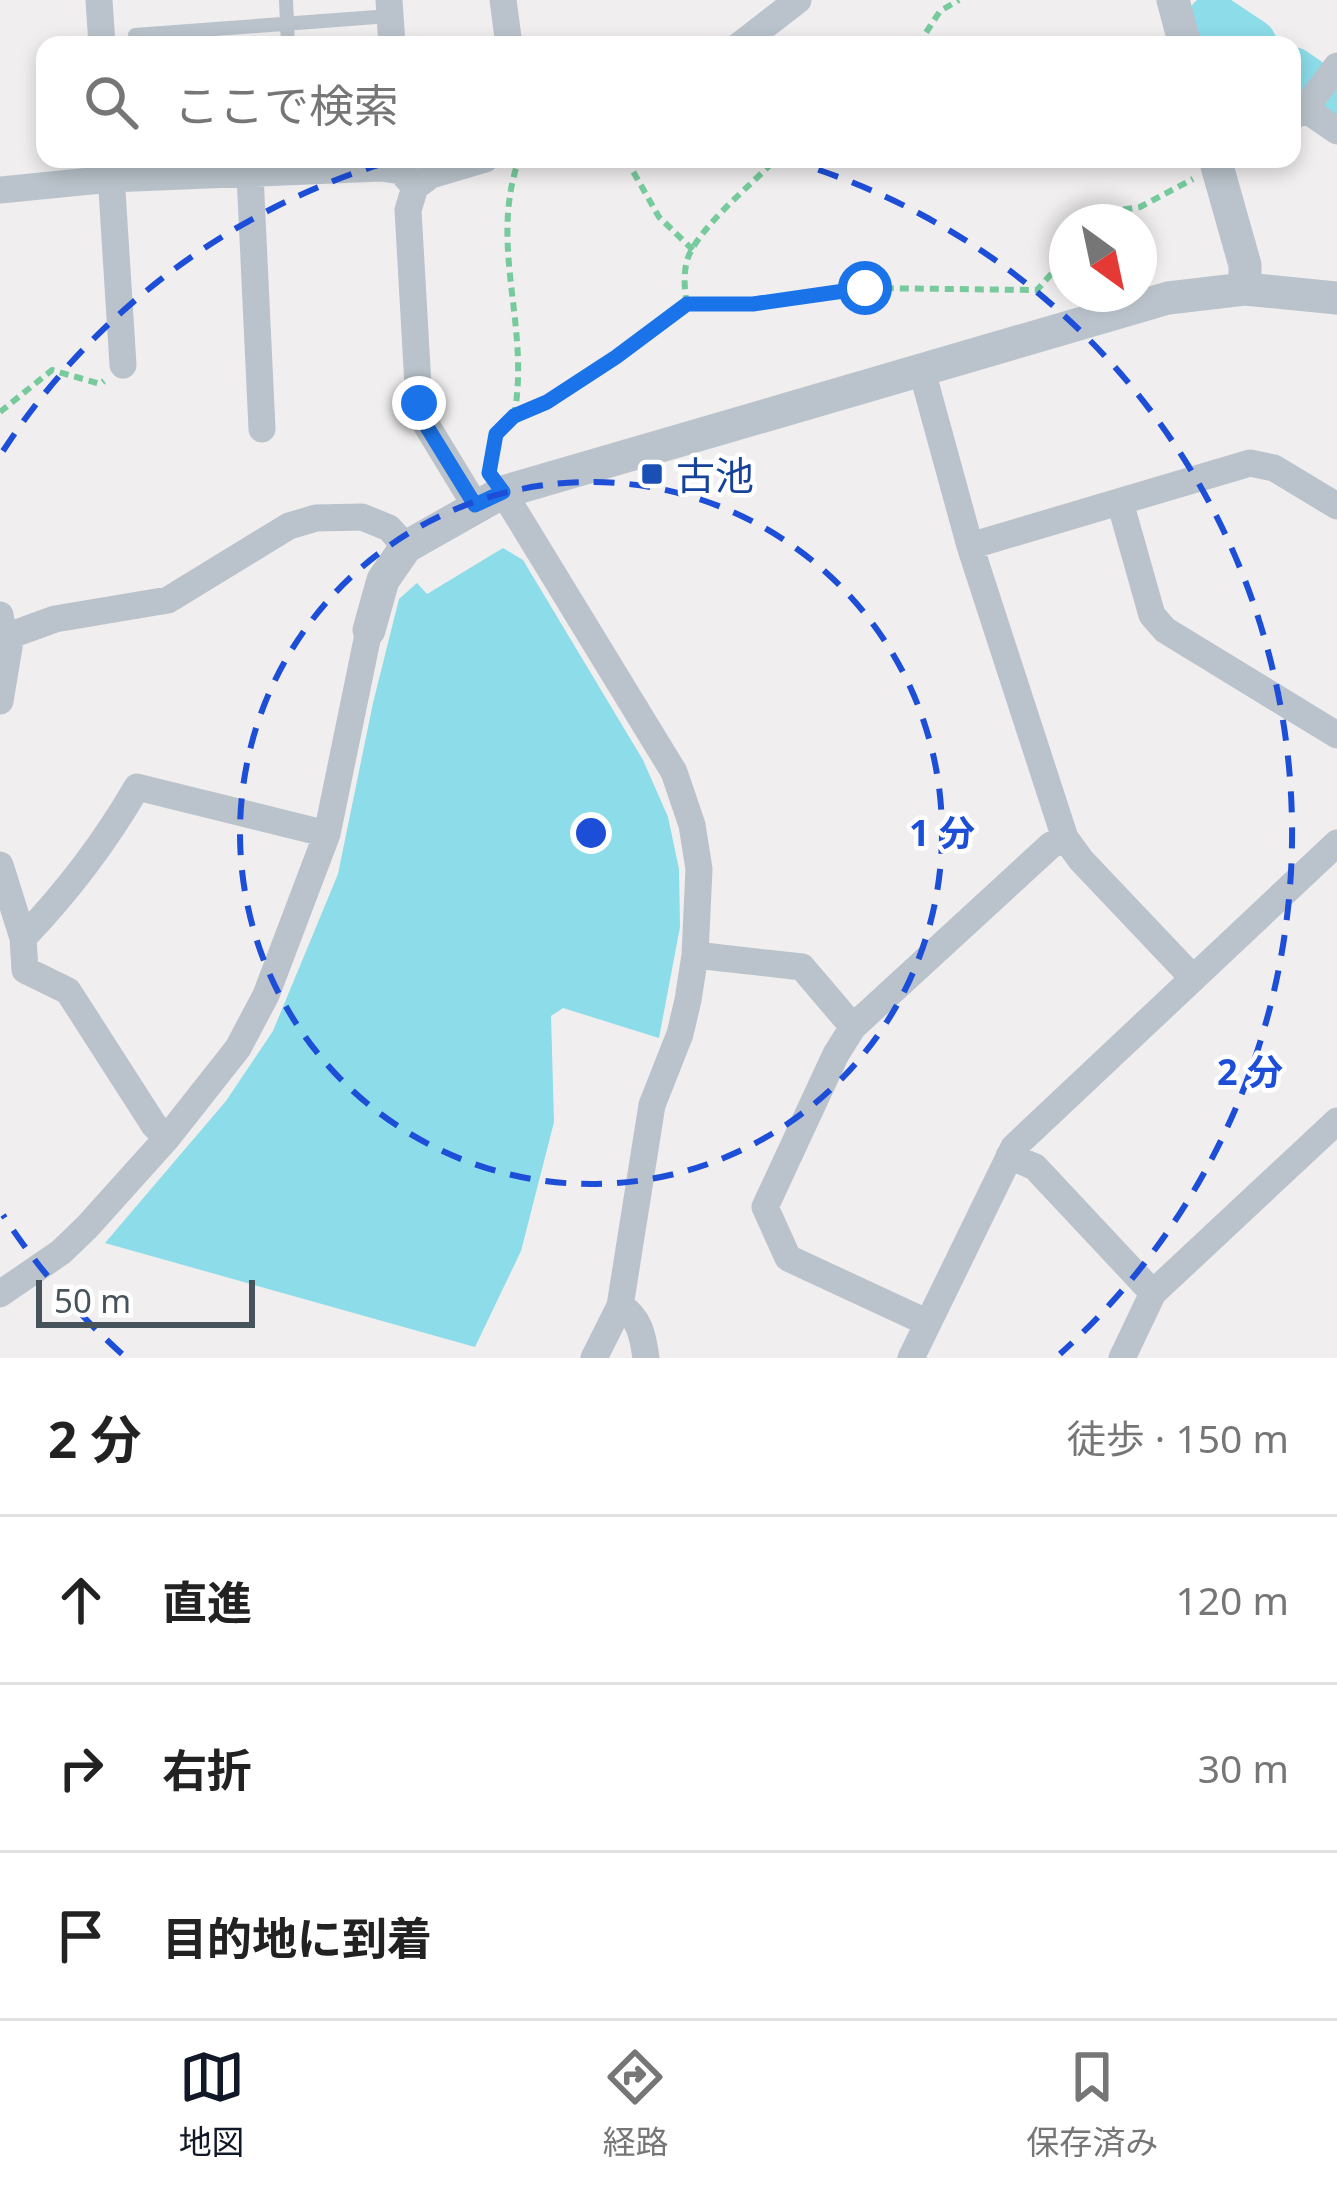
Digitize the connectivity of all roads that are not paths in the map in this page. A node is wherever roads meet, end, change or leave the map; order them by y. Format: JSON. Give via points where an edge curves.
{"nodes":[{"id":1,"x":100,"y":0,"type":"edge"},
{"id":2,"x":286,"y":0,"type":"edge"},
{"id":3,"x":503,"y":0,"type":"edge"},
{"id":4,"x":798,"y":0,"type":"edge"},
{"id":5,"x":1173,"y":0,"type":"edge"},
{"id":6,"x":390,"y":8,"type":"edge"},
{"id":7,"x":287,"y":23,"type":"junction"},
{"id":8,"x":135,"y":35,"type":"dead end"},
{"id":9,"x":102,"y":36,"type":"edge"},
{"id":10,"x":288,"y":36,"type":"edge"},
{"id":11,"x":508,"y":36,"type":"edge"},
{"id":12,"x":752,"y":36,"type":"edge"},
{"id":13,"x":1189,"y":36,"type":"edge"},
{"id":14,"x":1316,"y":93,"type":"edge"},
{"id":15,"x":1337,"y":131,"type":"edge"},
{"id":16,"x":283,"y":168,"type":"edge"},
{"id":17,"x":455,"y":168,"type":"edge"},
{"id":18,"x":1222,"y":168,"type":"edge"},
{"id":19,"x":111,"y":169,"type":"edge"},
{"id":20,"x":406,"y":172,"type":"edge"},
{"id":21,"x":250,"y":175,"type":"junction"},
{"id":22,"x":0,"y":190,"type":"edge"},
{"id":23,"x":1245,"y":289,"type":"junction"},
{"id":24,"x":1337,"y":298,"type":"edge"},
{"id":25,"x":124,"y":364,"type":"road end"},
{"id":26,"x":922,"y":371,"type":"junction"},
{"id":27,"x":262,"y":429,"type":"dead end"},
{"id":28,"x":489,"y":498,"type":"junction"},
{"id":29,"x":1120,"y":502,"type":"junction"},
{"id":30,"x":1337,"y":506,"type":"edge"},
{"id":31,"x":970,"y":546,"type":"junction"},
{"id":32,"x":406,"y":547,"type":"junction"},
{"id":33,"x":6,"y":625,"type":"edge"},
{"id":34,"x":369,"y":630,"type":"joint"},
{"id":35,"x":0,"y":701,"type":"edge"},
{"id":36,"x":1337,"y":735,"type":"edge"},
{"id":37,"x":327,"y":834,"type":"junction"},
{"id":38,"x":1065,"y":838,"type":"junction"},
{"id":39,"x":1337,"y":843,"type":"edge"},
{"id":40,"x":0,"y":865,"type":"edge"},
{"id":41,"x":23,"y":938,"type":"junction"},
{"id":42,"x":695,"y":955,"type":"junction"},
{"id":43,"x":1192,"y":977,"type":"junction"},
{"id":44,"x":853,"y":1028,"type":"junction"},
{"id":45,"x":1337,"y":1121,"type":"edge"},
{"id":46,"x":167,"y":1138,"type":"junction"},
{"id":47,"x":1009,"y":1156,"type":"junction"},
{"id":48,"x":1154,"y":1293,"type":"junction"},
{"id":49,"x":0,"y":1294,"type":"edge"},
{"id":50,"x":620,"y":1306,"type":"junction"},
{"id":51,"x":928,"y":1323,"type":"junction"},
{"id":52,"x":594,"y":1358,"type":"edge"},
{"id":53,"x":646,"y":1358,"type":"edge"},
{"id":54,"x":911,"y":1358,"type":"edge"},
{"id":55,"x":1122,"y":1358,"type":"edge"}],
"edges":[{"from":1,"to":9,"type":"street"},
{"from":2,"to":7,"type":"lane"},
{"from":3,"to":11,"type":"street"},
{"from":4,"to":12,"type":"street"},
{"from":5,"to":13,"type":"street"},
{"from":6,"to":7,"type":"lane"},
{"from":7,"to":8,"type":"lane"},
{"from":7,"to":10,"type":"lane"},
{"from":14,"to":15,"type":"street"},
{"from":16,"to":21,"type":"street"},
{"from":17,"to":20,"type":"street"},
{"from":18,"to":23,"type":"street"},
{"from":19,"to":21,"type":"street"},
{"from":19,"to":22,"type":"street"},
{"from":19,"to":25,"type":"street"},
{"from":20,"to":28,"type":"street","via":[[419,403],[424,422]]},
{"from":21,"to":27,"type":"street"},
{"from":23,"to":24,"type":"street"},
{"from":23,"to":26,"type":"street","via":[[1168,298]]},
{"from":26,"to":28,"type":"street"},
{"from":26,"to":31,"type":"street"},
{"from":28,"to":32,"type":"street"},
{"from":28,"to":42,"type":"street","via":[[674,772],[700,869]]},
{"from":29,"to":30,"type":"street","via":[[1250,463],[1274,468]]},
{"from":29,"to":31,"type":"street"},
{"from":29,"to":36,"type":"street","via":[[1152,615],[1165,630]]},
{"from":31,"to":38,"type":"street"},
{"from":32,"to":33,"type":"street","via":[[389,527],[362,517],[316,518],[289,526],[169,600]]},
{"from":32,"to":34,"type":"street","via":[[383,580]]},
{"from":33,"to":35,"type":"street"},
{"from":34,"to":37,"type":"street"},
{"from":37,"to":41,"type":"street","via":[[137,787],[80,875]]},
{"from":37,"to":46,"type":"street","via":[[266,995],[238,1048]]},
{"from":38,"to":43,"type":"street"},
{"from":38,"to":44,"type":"street"},
{"from":39,"to":43,"type":"street"},
{"from":40,"to":41,"type":"street"},
{"from":41,"to":46,"type":"street","via":[[25,970],[68,991]]},
{"from":42,"to":44,"type":"street","via":[[802,967]]},
{"from":42,"to":50,"type":"street","via":[[680,1034],[647,1127]]},
{"from":43,"to":47,"type":"street"},
{"from":44,"to":51,"type":"street","via":[[765,1208],[788,1258]]},
{"from":45,"to":48,"type":"street"},
{"from":46,"to":49,"type":"street","via":[[61,1252]]},
{"from":47,"to":48,"type":"street","via":[[1035,1167]]},
{"from":47,"to":51,"type":"street"},
{"from":48,"to":55,"type":"street"},
{"from":50,"to":52,"type":"street"},
{"from":50,"to":53,"type":"street","via":[[641,1331]]},
{"from":51,"to":54,"type":"street"}]}
